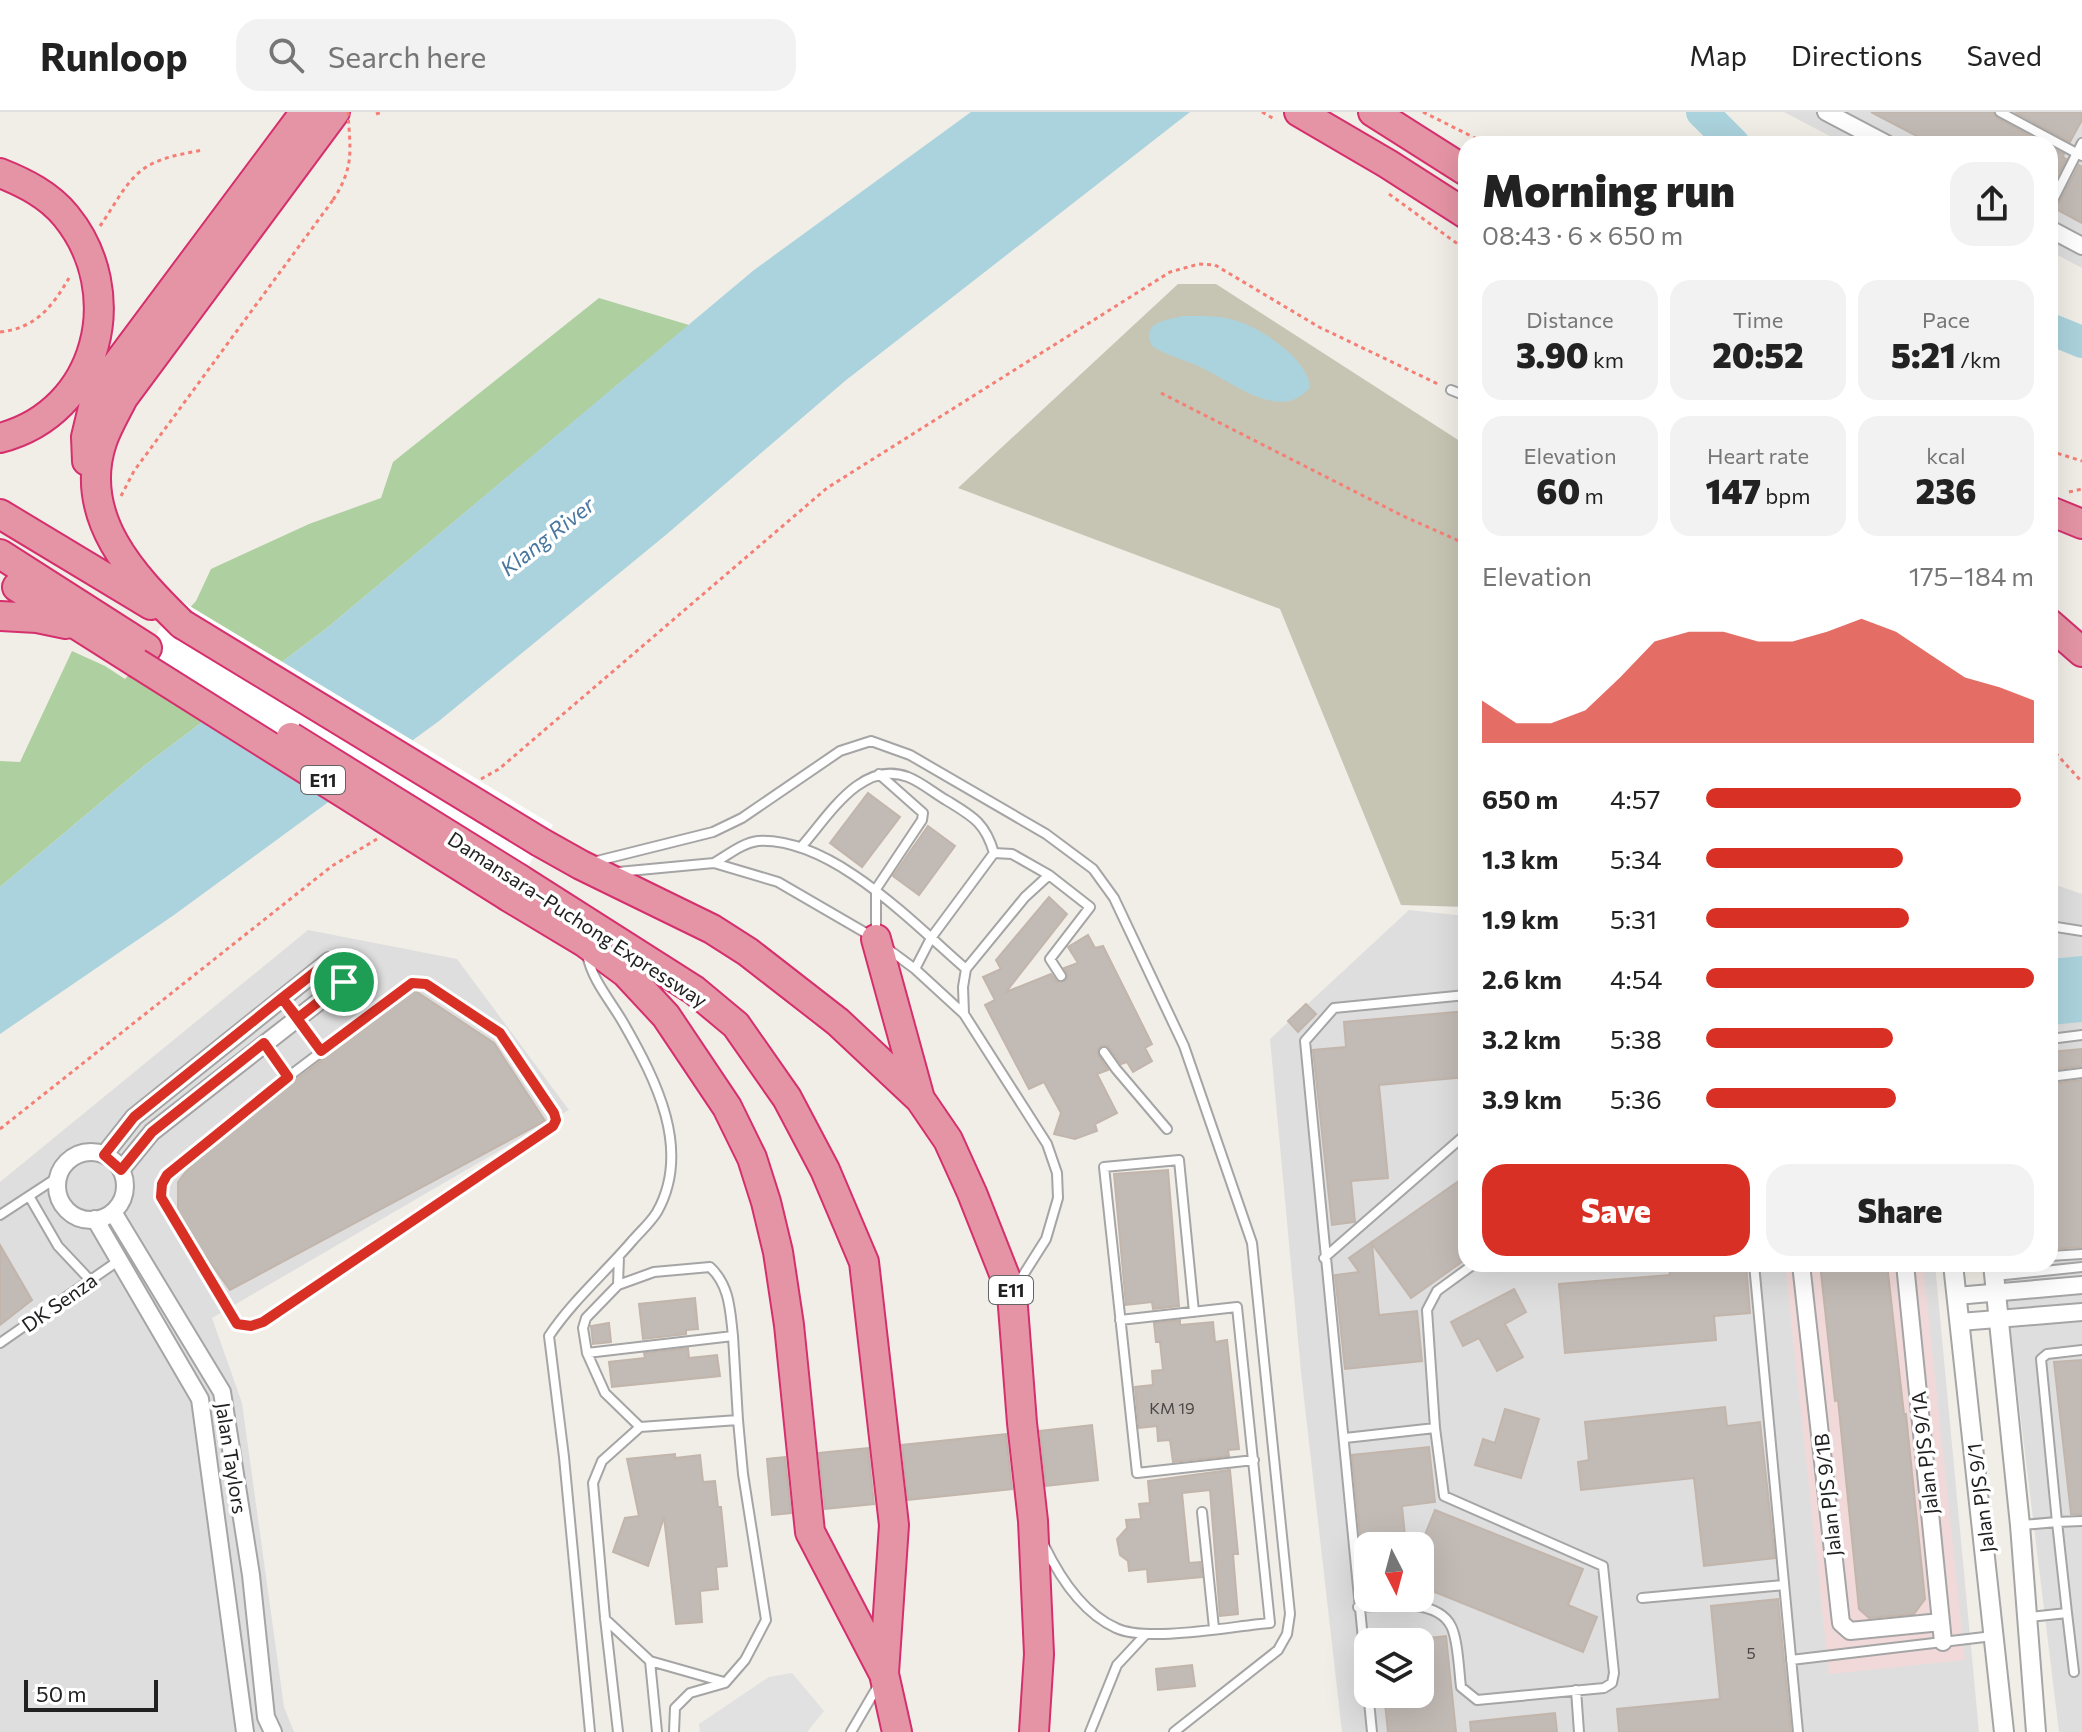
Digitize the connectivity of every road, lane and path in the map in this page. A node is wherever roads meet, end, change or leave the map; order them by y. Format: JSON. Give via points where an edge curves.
{"nodes":[{"id":1,"x":305,"y":112,"type":"edge"},
{"id":2,"x":335,"y":112,"type":"edge"},
{"id":3,"x":348,"y":112,"type":"edge"},
{"id":4,"x":382,"y":112,"type":"edge"},
{"id":5,"x":1299,"y":112,"type":"edge"},
{"id":6,"x":1373,"y":112,"type":"edge"},
{"id":7,"x":1826,"y":112,"type":"edge"},
{"id":8,"x":2000,"y":112,"type":"edge"},
{"id":9,"x":376,"y":114,"type":"dead end"},
{"id":10,"x":1416,"y":123,"type":"edge"},
{"id":11,"x":1460,"y":136,"type":"edge"},
{"id":12,"x":1872,"y":136,"type":"edge"},
{"id":13,"x":2045,"y":136,"type":"edge"},
{"id":14,"x":2058,"y":143,"type":"edge"},
{"id":15,"x":2082,"y":143,"type":"edge"},
{"id":16,"x":203,"y":150,"type":"dead end"},
{"id":17,"x":2079,"y":154,"type":"edge"},
{"id":18,"x":1458,"y":163,"type":"edge"},
{"id":19,"x":0,"y":173,"type":"edge"},
{"id":20,"x":1388,"y":178,"type":"junction"},
{"id":21,"x":2058,"y":192,"type":"edge"},
{"id":22,"x":1458,"y":210,"type":"edge"},
{"id":23,"x":100,"y":226,"type":"dead end"},
{"id":24,"x":2058,"y":233,"type":"edge"},
{"id":25,"x":1458,"y":243,"type":"edge"},
{"id":26,"x":2082,"y":246,"type":"edge"},
{"id":27,"x":69,"y":278,"type":"dead end"},
{"id":28,"x":0,"y":332,"type":"edge"},
{"id":29,"x":1451,"y":390,"type":"joint"},
{"id":30,"x":1161,"y":393,"type":"dead end"},
{"id":31,"x":1458,"y":393,"type":"edge"},
{"id":32,"x":0,"y":438,"type":"edge"},
{"id":33,"x":2058,"y":454,"type":"edge"},
{"id":34,"x":2082,"y":461,"type":"edge"},
{"id":35,"x":95,"y":493,"type":"junction"},
{"id":36,"x":120,"y":507,"type":"dead end"},
{"id":37,"x":0,"y":514,"type":"edge"},
{"id":38,"x":2058,"y":514,"type":"edge"},
{"id":39,"x":2082,"y":524,"type":"edge"},
{"id":40,"x":1458,"y":540,"type":"edge"},
{"id":41,"x":0,"y":554,"type":"edge"},
{"id":42,"x":0,"y":576,"type":"edge"},
{"id":43,"x":0,"y":616,"type":"edge"},
{"id":44,"x":182,"y":624,"type":"junction"},
{"id":45,"x":74,"y":626,"type":"junction"},
{"id":46,"x":2058,"y":631,"type":"edge"},
{"id":47,"x":2082,"y":652,"type":"edge"},
{"id":48,"x":142,"y":655,"type":"junction"},
{"id":49,"x":2058,"y":756,"type":"edge"},
{"id":50,"x":879,"y":774,"type":"junction"},
{"id":51,"x":2082,"y":782,"type":"edge"},
{"id":52,"x":473,"y":784,"type":"dead end"},
{"id":53,"x":383,"y":836,"type":"dead end"},
{"id":54,"x":801,"y":847,"type":"junction"},
{"id":55,"x":994,"y":853,"type":"junction"},
{"id":56,"x":714,"y":863,"type":"junction"},
{"id":57,"x":589,"y":869,"type":"junction"},
{"id":58,"x":1049,"y":875,"type":"junction"},
{"id":59,"x":514,"y":887,"type":"junction"},
{"id":60,"x":876,"y":889,"type":"junction"},
{"id":61,"x":2058,"y":927,"type":"edge"},
{"id":62,"x":2082,"y":931,"type":"edge"},
{"id":63,"x":931,"y":938,"type":"junction"},
{"id":64,"x":876,"y":939,"type":"junction"},
{"id":65,"x":584,"y":942,"type":"junction"},
{"id":66,"x":915,"y":969,"type":"junction"},
{"id":67,"x":966,"y":969,"type":"junction"},
{"id":68,"x":1061,"y":976,"type":"dead end"},
{"id":69,"x":1458,"y":996,"type":"edge"},
{"id":70,"x":282,"y":998,"type":"junction"},
{"id":71,"x":964,"y":1014,"type":"junction"},
{"id":72,"x":298,"y":1018,"type":"junction"},
{"id":73,"x":2082,"y":1035,"type":"edge"},
{"id":74,"x":2058,"y":1038,"type":"edge"},
{"id":75,"x":264,"y":1043,"type":"junction"},
{"id":76,"x":321,"y":1051,"type":"junction"},
{"id":77,"x":1104,"y":1052,"type":"dead end"},
{"id":78,"x":2082,"y":1073,"type":"edge"},
{"id":79,"x":2058,"y":1076,"type":"edge"},
{"id":80,"x":288,"y":1077,"type":"junction"},
{"id":81,"x":920,"y":1099,"type":"junction"},
{"id":82,"x":0,"y":1129,"type":"edge"},
{"id":83,"x":1167,"y":1129,"type":"dead end"},
{"id":84,"x":1458,"y":1141,"type":"edge"},
{"id":85,"x":104,"y":1155,"type":"junction"},
{"id":86,"x":121,"y":1170,"type":"junction"},
{"id":87,"x":58,"y":1177,"type":"junction"},
{"id":88,"x":29,"y":1196,"type":"junction"},
{"id":89,"x":113,"y":1212,"type":"junction"},
{"id":90,"x":0,"y":1215,"type":"edge"},
{"id":91,"x":95,"y":1219,"type":"junction"},
{"id":92,"x":2082,"y":1254,"type":"edge"},
{"id":93,"x":619,"y":1256,"type":"junction"},
{"id":94,"x":2058,"y":1256,"type":"edge"},
{"id":95,"x":1324,"y":1258,"type":"junction"},
{"id":96,"x":118,"y":1261,"type":"junction"},
{"id":97,"x":2082,"y":1267,"type":"edge"},
{"id":98,"x":2058,"y":1270,"type":"edge"},
{"id":99,"x":1463,"y":1272,"type":"edge"},
{"id":100,"x":1755,"y":1272,"type":"edge"},
{"id":101,"x":1802,"y":1272,"type":"edge"},
{"id":102,"x":1906,"y":1272,"type":"edge"},
{"id":103,"x":1954,"y":1272,"type":"edge"},
{"id":104,"x":2038,"y":1272,"type":"edge"},
{"id":105,"x":1994,"y":1277,"type":"edge"},
{"id":106,"x":90,"y":1280,"type":"junction"},
{"id":107,"x":618,"y":1285,"type":"junction"},
{"id":108,"x":2082,"y":1285,"type":"edge"},
{"id":109,"x":1012,"y":1294,"type":"junction"},
{"id":110,"x":1956,"y":1296,"type":"junction"},
{"id":111,"x":1194,"y":1312,"type":"junction"},
{"id":112,"x":2082,"y":1312,"type":"edge"},
{"id":113,"x":1998,"y":1319,"type":"junction"},
{"id":114,"x":1120,"y":1320,"type":"junction"},
{"id":115,"x":1960,"y":1322,"type":"junction"},
{"id":116,"x":733,"y":1336,"type":"junction"},
{"id":117,"x":0,"y":1343,"type":"edge"},
{"id":118,"x":2082,"y":1350,"type":"edge"},
{"id":119,"x":587,"y":1353,"type":"junction"},
{"id":120,"x":738,"y":1420,"type":"junction"},
{"id":121,"x":640,"y":1427,"type":"junction"},
{"id":122,"x":1435,"y":1428,"type":"junction"},
{"id":123,"x":1345,"y":1438,"type":"junction"},
{"id":124,"x":1254,"y":1460,"type":"junction"},
{"id":125,"x":1202,"y":1512,"type":"dead end"},
{"id":126,"x":1033,"y":1521,"type":"junction"},
{"id":127,"x":2082,"y":1521,"type":"edge"},
{"id":128,"x":2057,"y":1522,"type":"junction"},
{"id":129,"x":2020,"y":1525,"type":"junction"},
{"id":130,"x":1354,"y":1555,"type":"edge"},
{"id":131,"x":1784,"y":1585,"type":"junction"},
{"id":132,"x":1642,"y":1598,"type":"dead end"},
{"id":133,"x":1359,"y":1612,"type":"edge"},
{"id":134,"x":1433,"y":1612,"type":"edge"},
{"id":135,"x":2067,"y":1613,"type":"junction"},
{"id":136,"x":605,"y":1618,"type":"junction"},
{"id":137,"x":2028,"y":1618,"type":"junction"},
{"id":138,"x":1941,"y":1622,"type":"junction"},
{"id":139,"x":1214,"y":1628,"type":"junction"},
{"id":140,"x":1145,"y":1635,"type":"junction"},
{"id":141,"x":1996,"y":1635,"type":"junction"},
{"id":142,"x":1943,"y":1642,"type":"junction"},
{"id":143,"x":1791,"y":1660,"type":"junction"},
{"id":144,"x":650,"y":1661,"type":"junction"},
{"id":145,"x":2074,"y":1672,"type":"dead end"},
{"id":146,"x":884,"y":1674,"type":"junction"},
{"id":147,"x":725,"y":1683,"type":"junction"},
{"id":148,"x":1576,"y":1690,"type":"junction"},
{"id":149,"x":244,"y":1731,"type":"edge"},
{"id":150,"x":273,"y":1732,"type":"edge"},
{"id":151,"x":590,"y":1732,"type":"edge"},
{"id":152,"x":618,"y":1732,"type":"edge"},
{"id":153,"x":657,"y":1732,"type":"edge"},
{"id":154,"x":674,"y":1732,"type":"edge"},
{"id":155,"x":851,"y":1732,"type":"edge"},
{"id":156,"x":897,"y":1732,"type":"edge"},
{"id":157,"x":1034,"y":1732,"type":"edge"},
{"id":158,"x":1090,"y":1732,"type":"edge"},
{"id":159,"x":1174,"y":1732,"type":"edge"},
{"id":160,"x":1372,"y":1732,"type":"edge"},
{"id":161,"x":1579,"y":1732,"type":"edge"},
{"id":162,"x":1798,"y":1732,"type":"edge"},
{"id":163,"x":2004,"y":1732,"type":"edge"},
{"id":164,"x":2036,"y":1732,"type":"edge"}],
"edges":[{"from":1,"to":35,"type":"highway","via":[[97,391],[86,437]]},
{"from":2,"to":35,"type":"highway","via":[[123,398],[101,444]]},
{"from":3,"to":36,"type":"path","bridge":true,"via":[[350,166],[345,181],[134,471]]},
{"from":4,"to":9,"type":"path"},
{"from":5,"to":20,"type":"highway"},
{"from":6,"to":10,"type":"highway"},
{"from":7,"to":12,"type":"street"},
{"from":8,"to":13,"type":"lane"},
{"from":10,"to":11,"type":"path"},
{"from":10,"to":18,"type":"highway"},
{"from":14,"to":17,"type":"lane"},
{"from":15,"to":17,"type":"lane"},
{"from":16,"to":23,"type":"path","via":[[143,169]]},
{"from":17,"to":21,"type":"lane"},
{"from":19,"to":32,"type":"highway","via":[[42,194],[82,239],[99,320],[95,348],[75,387],[36,423]]},
{"from":20,"to":22,"type":"highway"},
{"from":20,"to":25,"type":"path"},
{"from":24,"to":26,"type":"street"},
{"from":27,"to":28,"type":"path","via":[[39,319]]},
{"from":29,"to":31,"type":"lane"},
{"from":29,"to":52,"type":"path","via":[[1319,327],[1215,265],[1170,272],[827,488],[499,769]]},
{"from":30,"to":40,"type":"path"},
{"from":33,"to":34,"type":"path"},
{"from":35,"to":44,"type":"highway","via":[[119,554]]},
{"from":37,"to":44,"type":"highway","number":"E11"},
{"from":38,"to":39,"type":"highway"},
{"from":41,"to":48,"type":"highway","name":"Damansara–Puchong Expressway","number":"E11"},
{"from":42,"to":45,"type":"highway","name":"Damansara–Puchong Expressway","number":"E11"},
{"from":43,"to":45,"type":"highway"},
{"from":44,"to":57,"type":"highway","number":"E11","bridge":true},
{"from":45,"to":48,"type":"highway","name":"Damansara–Puchong Expressway","number":"E11"},
{"from":46,"to":47,"type":"highway"},
{"from":48,"to":59,"type":"highway","name":"Damansara–Puchong Expressway","number":"E11","bridge":true},
{"from":49,"to":51,"type":"path"},
{"from":50,"to":54,"type":"lane","via":[[856,785]]},
{"from":50,"to":55,"type":"lane","via":[[907,776],[975,818],[989,835]]},
{"from":50,"to":60,"type":"lane","via":[[923,813]]},
{"from":53,"to":82,"type":"path","via":[[332,866]]},
{"from":54,"to":56,"type":"lane","via":[[758,841]]},
{"from":54,"to":60,"type":"lane"},
{"from":55,"to":58,"type":"lane","via":[[1012,854]]},
{"from":55,"to":63,"type":"lane"},
{"from":56,"to":57,"type":"lane","via":[[647,872]]},
{"from":56,"to":64,"type":"lane","via":[[778,882]]},
{"from":57,"to":81,"type":"highway","number":"E11","via":[[748,952],[838,1022]]},
{"from":57,"to":159,"type":"lane","via":[[713,832],[840,751],[871,741],[910,755],[1046,834],[1093,869],[1114,898],[1184,1046],[1252,1243],[1290,1614],[1278,1650]]},
{"from":58,"to":67,"type":"lane"},
{"from":58,"to":68,"type":"lane","via":[[1090,907],[1050,959]]},
{"from":59,"to":65,"type":"highway","name":"Damansara–Puchong Expressway","number":"E11"},
{"from":59,"to":146,"type":"highway","name":"Damansara–Puchong Expressway","number":"E11","via":[[694,990],[736,1025],[787,1098],[825,1170],[864,1262],[894,1525]]},
{"from":60,"to":63,"type":"lane"},
{"from":60,"to":64,"type":"lane"},
{"from":61,"to":62,"type":"lane"},
{"from":63,"to":66,"type":"lane"},
{"from":63,"to":67,"type":"lane"},
{"from":64,"to":66,"type":"lane"},
{"from":64,"to":81,"type":"highway"},
{"from":65,"to":93,"type":"lane","via":[[591,973],[658,1090],[672,1140],[671,1180],[656,1214]]},
{"from":65,"to":146,"type":"highway","name":"Damansara–Puchong Expressway","number":"E11","via":[[626,973],[666,1016],[727,1107],[752,1158],[778,1252],[810,1532]]},
{"from":66,"to":71,"type":"lane"},
{"from":67,"to":71,"type":"lane"},
{"from":69,"to":95,"type":"lane","via":[[1334,1008],[1305,1041]]},
{"from":70,"to":72,"type":"lane"},
{"from":70,"to":72,"type":"street","via":[[329,961],[344,982]]},
{"from":70,"to":85,"type":"street","via":[[134,1117]]},
{"from":71,"to":109,"type":"lane","via":[[1047,1144],[1057,1173],[1058,1198],[1046,1239]]},
{"from":72,"to":75,"type":"street"},
{"from":72,"to":76,"type":"lane"},
{"from":73,"to":74,"type":"lane"},
{"from":75,"to":80,"type":"lane"},
{"from":75,"to":86,"type":"street","via":[[152,1132]]},
{"from":76,"to":80,"type":"lane"},
{"from":76,"to":80,"type":"lane","via":[[412,983],[426,984],[500,1033],[556,1120],[263,1322],[237,1324],[161,1197],[162,1184]]},
{"from":77,"to":83,"type":"lane"},
{"from":78,"to":79,"type":"lane"},
{"from":81,"to":109,"type":"highway","number":"E11","via":[[948,1140]]},
{"from":84,"to":95,"type":"lane"},
{"from":85,"to":86,"type":"street"},
{"from":85,"to":87,"type":"street","via":[[71,1158]]},
{"from":86,"to":89,"type":"street","via":[[124,1192]]},
{"from":87,"to":88,"type":"lane"},
{"from":87,"to":91,"type":"street","via":[[65,1208]]},
{"from":88,"to":90,"type":"lane"},
{"from":88,"to":106,"type":"lane","via":[[58,1246]]},
{"from":89,"to":91,"type":"street"},
{"from":89,"to":150,"type":"street","name":"Jalan Taylors","via":[[222,1392],[251,1575],[266,1717]]},
{"from":91,"to":96,"type":"street","name":"Jalan Taylors"},
{"from":92,"to":94,"type":"lane"},
{"from":93,"to":107,"type":"lane"},
{"from":93,"to":151,"type":"lane","via":[[567,1308],[549,1336]]},
{"from":95,"to":123,"type":"lane"},
{"from":96,"to":106,"type":"lane","name":"DK Senza"},
{"from":96,"to":149,"type":"street","name":"Jalan Taylors","via":[[200,1399]]},
{"from":97,"to":98,"type":"lane"},
{"from":99,"to":122,"type":"lane","via":[[1437,1291],[1427,1310]]},
{"from":100,"to":131,"type":"lane"},
{"from":101,"to":138,"type":"street","name":"Jalan PJS 9/1B","via":[[1841,1623],[1850,1631]]},
{"from":102,"to":138,"type":"street","name":"Jalan PJS 9/1A"},
{"from":103,"to":110,"type":"street","name":"Jalan PJS 9/1"},
{"from":104,"to":105,"type":"lane"},
{"from":105,"to":108,"type":"street"},
{"from":105,"to":110,"type":"street"},
{"from":105,"to":113,"type":"street","name":"Jalan PJS 9/1"},
{"from":106,"to":117,"type":"lane","name":"DK Senza"},
{"from":107,"to":116,"type":"lane","via":[[654,1272],[710,1267],[725,1286]]},
{"from":107,"to":119,"type":"lane","via":[[586,1318]]},
{"from":109,"to":126,"type":"highway","number":"E11"},
{"from":110,"to":115,"type":"street","name":"Jalan PJS 9/1"},
{"from":111,"to":114,"type":"lane"},
{"from":111,"to":114,"type":"lane","via":[[1179,1160],[1104,1167]]},
{"from":111,"to":124,"type":"lane","via":[[1237,1307]]},
{"from":112,"to":113,"type":"street"},
{"from":113,"to":115,"type":"street"},
{"from":113,"to":129,"type":"street","name":"Jalan PJS 9/1"},
{"from":114,"to":124,"type":"lane","via":[[1137,1473]]},
{"from":115,"to":141,"type":"street","name":"Jalan PJS 9/1"},
{"from":116,"to":119,"type":"lane"},
{"from":116,"to":120,"type":"lane"},
{"from":118,"to":128,"type":"lane","via":[[2041,1359]]},
{"from":119,"to":121,"type":"lane","via":[[605,1393]]},
{"from":120,"to":121,"type":"lane"},
{"from":120,"to":147,"type":"lane","via":[[766,1620],[745,1660]]},
{"from":121,"to":136,"type":"lane","via":[[602,1461],[593,1483]]},
{"from":122,"to":123,"type":"lane"},
{"from":122,"to":148,"type":"lane","via":[[1444,1496],[1603,1566],[1612,1683]]},
{"from":123,"to":130,"type":"lane"},
{"from":124,"to":139,"type":"lane","via":[[1270,1623]]},
{"from":125,"to":139,"type":"lane"},
{"from":126,"to":140,"type":"lane","via":[[1058,1573],[1092,1611],[1116,1629]]},
{"from":126,"to":157,"type":"highway","number":"E11","via":[[1039,1654]]},
{"from":127,"to":128,"type":"lane"},
{"from":128,"to":129,"type":"lane"},
{"from":128,"to":135,"type":"lane"},
{"from":129,"to":137,"type":"street","name":"Jalan PJS 9/1"},
{"from":131,"to":132,"type":"lane"},
{"from":131,"to":143,"type":"lane"},
{"from":133,"to":160,"type":"lane"},
{"from":134,"to":148,"type":"lane","via":[[1453,1627],[1461,1687],[1477,1700]]},
{"from":135,"to":137,"type":"lane"},
{"from":135,"to":145,"type":"lane"},
{"from":136,"to":144,"type":"lane"},
{"from":136,"to":152,"type":"lane"},
{"from":137,"to":164,"type":"street","name":"Jalan PJS 9/1"},
{"from":138,"to":142,"type":"street","name":"Jalan PJS 9/1A"},
{"from":139,"to":140,"type":"lane"},
{"from":140,"to":158,"type":"lane","via":[[1117,1665]]},
{"from":141,"to":142,"type":"lane"},
{"from":141,"to":163,"type":"street","name":"Jalan PJS 9/1"},
{"from":142,"to":143,"type":"lane"},
{"from":143,"to":162,"type":"lane"},
{"from":144,"to":147,"type":"lane"},
{"from":144,"to":153,"type":"lane"},
{"from":146,"to":155,"type":"lane"},
{"from":146,"to":156,"type":"highway","name":"Damansara–Puchong Expressway","number":"E11"},
{"from":147,"to":154,"type":"lane","via":[[690,1693],[675,1708]]},
{"from":148,"to":161,"type":"lane"}]}
